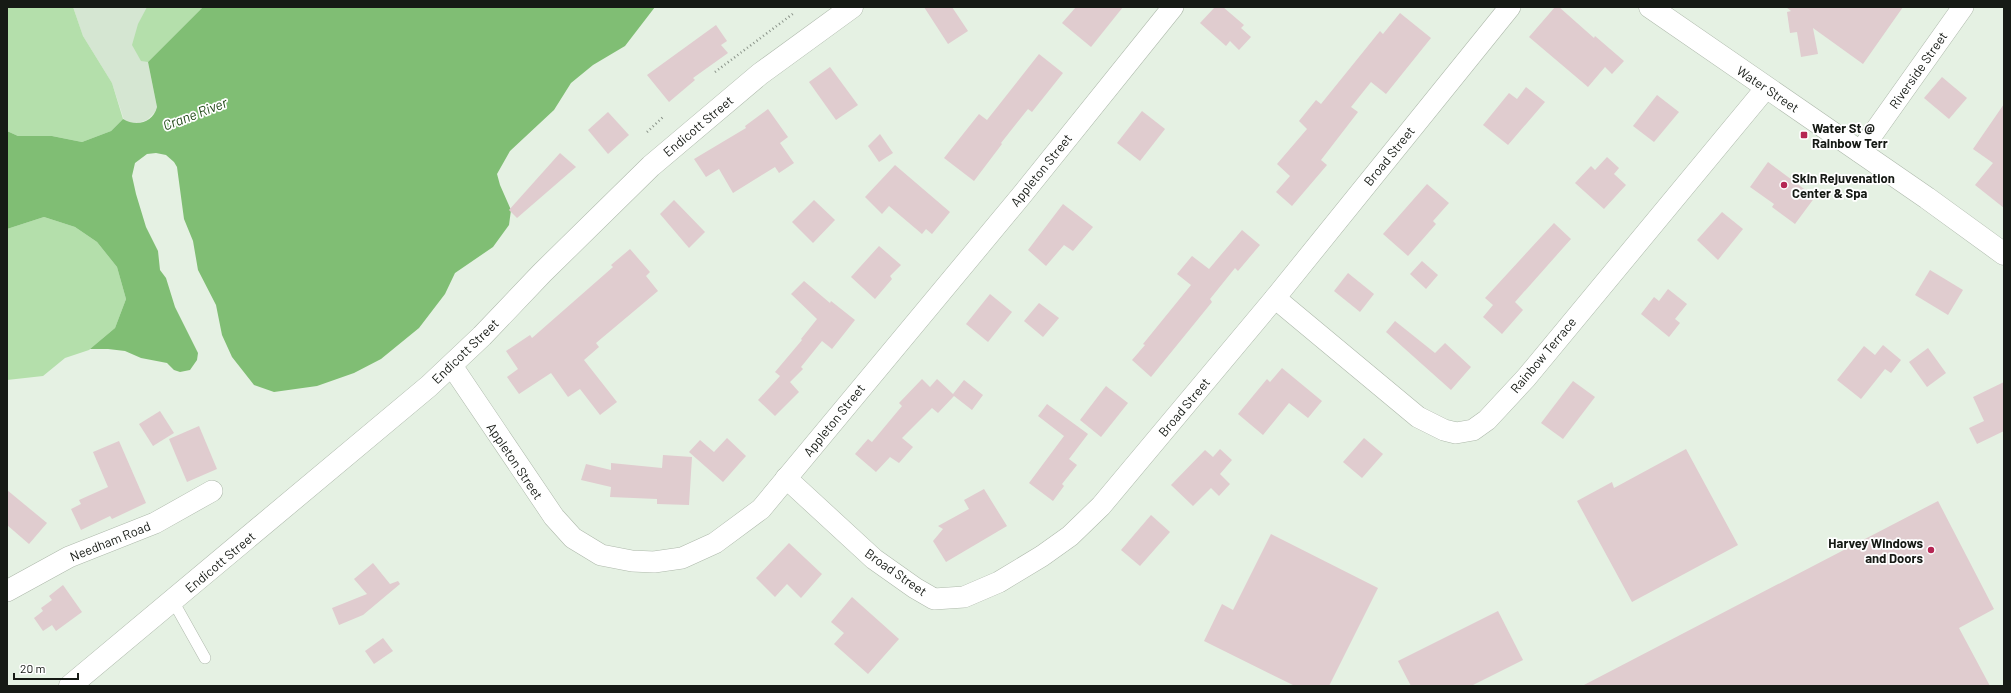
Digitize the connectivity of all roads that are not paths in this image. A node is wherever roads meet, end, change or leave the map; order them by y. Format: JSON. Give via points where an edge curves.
{"nodes":[{"id":1,"x":852,"y":7,"type":"edge"},
{"id":2,"x":1173,"y":7,"type":"edge"},
{"id":3,"x":1510,"y":7,"type":"edge"},
{"id":4,"x":1650,"y":7,"type":"edge"},
{"id":5,"x":1963,"y":7,"type":"edge"},
{"id":6,"x":1766,"y":88,"type":"junction"},
{"id":7,"x":1860,"y":152,"type":"junction"},
{"id":8,"x":2004,"y":254,"type":"edge"},
{"id":9,"x":1275,"y":298,"type":"junction"},
{"id":10,"x":452,"y":366,"type":"junction"},
{"id":11,"x":786,"y":478,"type":"junction"},
{"id":12,"x":212,"y":491,"type":"dead end"},
{"id":13,"x":8,"y":587,"type":"edge"},
{"id":14,"x":173,"y":601,"type":"junction"},
{"id":15,"x":205,"y":658,"type":"dead end"},
{"id":16,"x":70,"y":686,"type":"edge"}],
"edges":[{"from":1,"to":10,"type":"main road","name":"Endicott Street","via":[[760,74],[662,156],[574,241]]},
{"from":2,"to":11,"type":"street","name":"Appleton Street","via":[[1016,202]]},
{"from":3,"to":9,"type":"street","name":"Broad Street"},
{"from":4,"to":6,"type":"main road","name":"Water Street"},
{"from":5,"to":7,"type":"street","name":"Riverside Street"},
{"from":6,"to":7,"type":"main road","name":"Water Street"},
{"from":6,"to":9,"type":"street","name":"Rainbow Terrace","via":[[1526,378],[1473,430],[1456,433],[1418,417]]},
{"from":7,"to":8,"type":"main road","name":"Water Street"},
{"from":9,"to":11,"type":"street","name":"Broad Street","via":[[1101,506],[1076,531],[1042,556],[999,582],[964,597],[934,599],[915,588],[874,559]]},
{"from":10,"to":11,"type":"street","name":"Appleton Street","via":[[554,517],[573,538],[602,555],[654,562],[682,558],[715,543],[761,509]]},
{"from":10,"to":14,"type":"main road","name":"Endicott Street"},
{"from":12,"to":13,"type":"street","name":"Needham Road","via":[[155,523],[69,557]]},
{"from":14,"to":15,"type":"lane"},
{"from":14,"to":16,"type":"main road","name":"Endicott Street"}]}
